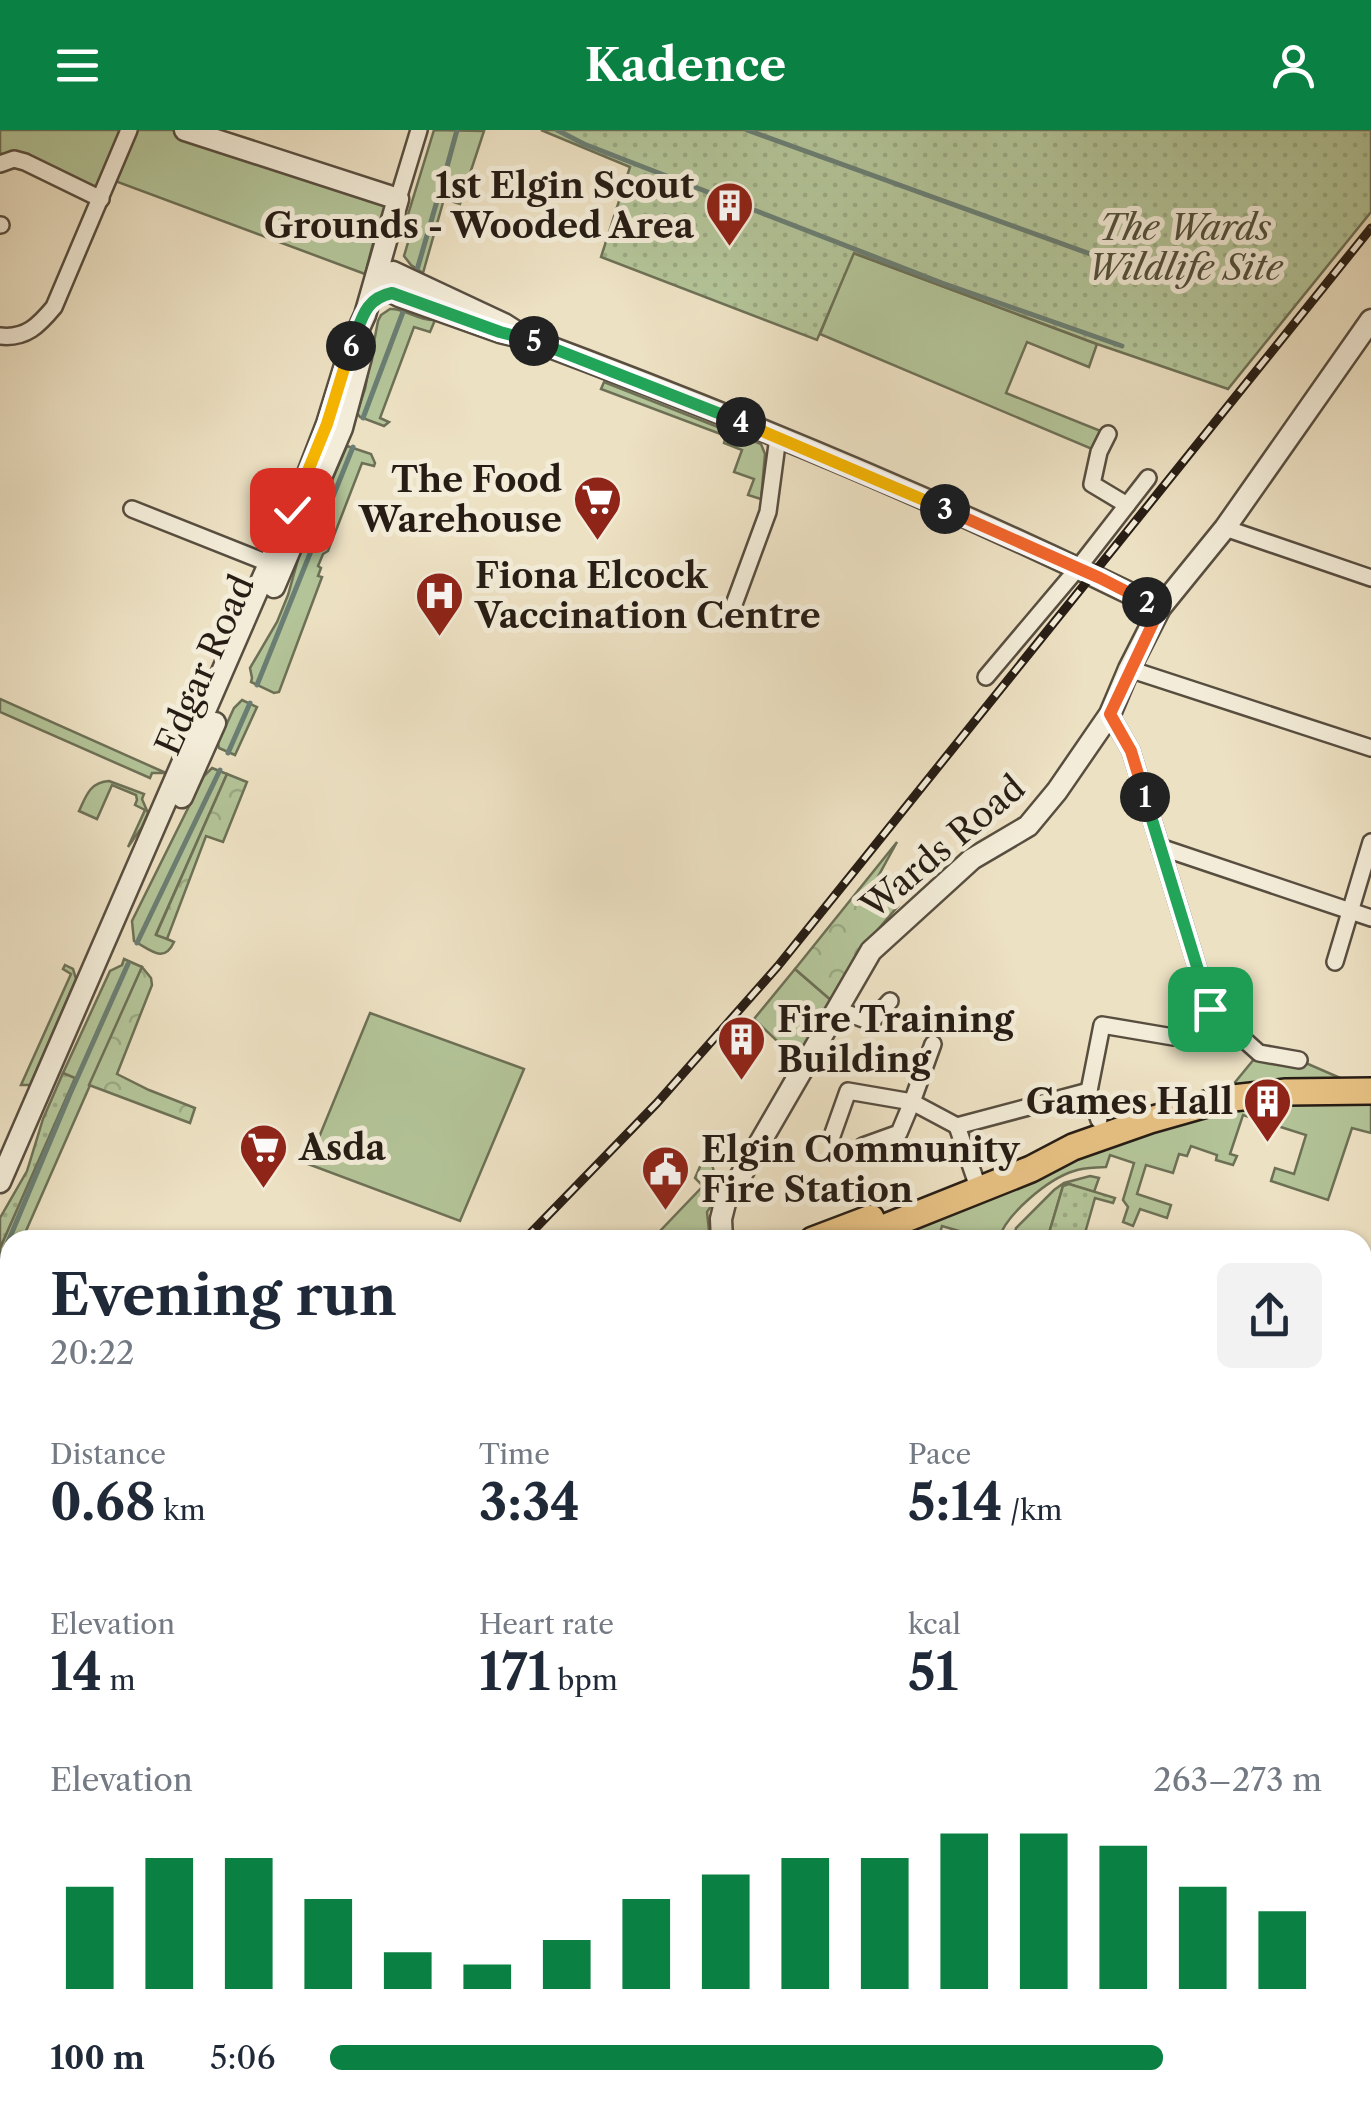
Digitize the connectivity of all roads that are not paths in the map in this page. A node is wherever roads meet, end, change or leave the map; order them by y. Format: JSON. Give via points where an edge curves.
{"nodes":[{"id":1,"x":129,"y":130,"type":"edge"},
{"id":2,"x":420,"y":130,"type":"edge"},
{"id":3,"x":192,"y":131,"type":"edge"},
{"id":4,"x":0,"y":164,"type":"edge"},
{"id":5,"x":398,"y":198,"type":"junction"},
{"id":6,"x":101,"y":200,"type":"junction"},
{"id":7,"x":386,"y":274,"type":"junction"},
{"id":8,"x":1371,"y":320,"type":"edge"},
{"id":9,"x":0,"y":336,"type":"edge"},
{"id":10,"x":1108,"y":434,"type":"dead end"},
{"id":11,"x":778,"y":437,"type":"junction"},
{"id":12,"x":1148,"y":478,"type":"dead end"},
{"id":13,"x":1127,"y":505,"type":"dead end"},
{"id":14,"x":132,"y":510,"type":"dead end"},
{"id":15,"x":1225,"y":528,"type":"junction"},
{"id":16,"x":276,"y":566,"type":"junction"},
{"id":17,"x":1078,"y":568,"type":"junction"},
{"id":18,"x":1371,"y":578,"type":"edge"},
{"id":19,"x":734,"y":607,"type":"dead end"},
{"id":20,"x":1160,"y":608,"type":"junction"},
{"id":21,"x":1130,"y":669,"type":"junction"},
{"id":22,"x":986,"y":678,"type":"dead end"},
{"id":23,"x":1110,"y":714,"type":"junction"},
{"id":24,"x":1371,"y":748,"type":"edge"},
{"id":25,"x":1371,"y":842,"type":"edge"},
{"id":26,"x":1160,"y":847,"type":"junction"},
{"id":27,"x":1350,"y":911,"type":"junction"},
{"id":28,"x":1371,"y":918,"type":"edge"},
{"id":29,"x":1335,"y":962,"type":"dead end"},
{"id":30,"x":890,"y":1001,"type":"dead end"},
{"id":31,"x":836,"y":1009,"type":"junction"},
{"id":32,"x":1173,"y":1038,"type":"dead end"},
{"id":33,"x":934,"y":1044,"type":"dead end"},
{"id":34,"x":1299,"y":1060,"type":"dead end"},
{"id":35,"x":1089,"y":1091,"type":"junction"},
{"id":36,"x":1371,"y":1092,"type":"edge"},
{"id":37,"x":912,"y":1102,"type":"junction"},
{"id":38,"x":1099,"y":1120,"type":"dead end"},
{"id":39,"x":957,"y":1126,"type":"junction"},
{"id":40,"x":832,"y":1136,"type":"dead end"},
{"id":41,"x":863,"y":1146,"type":"dead end"},
{"id":42,"x":0,"y":1182,"type":"edge"},
{"id":43,"x":977,"y":1184,"type":"junction"},
{"id":44,"x":721,"y":1230,"type":"edge"},
{"id":45,"x":843,"y":1230,"type":"edge"},
{"id":46,"x":875,"y":1230,"type":"edge"}],
"edges":[{"from":1,"to":6,"type":"street"},
{"from":2,"to":5,"type":"street"},
{"from":3,"to":5,"type":"street"},
{"from":4,"to":6,"type":"street","via":[[25,162]]},
{"from":5,"to":7,"type":"street"},
{"from":6,"to":9,"type":"street","via":[[54,307],[35,329]]},
{"from":7,"to":11,"type":"street","via":[[500,332]]},
{"from":7,"to":16,"type":"street","name":"Edgar Road","via":[[382,295],[367,309],[352,346]]},
{"from":8,"to":15,"type":"street","name":"Wards Road"},
{"from":10,"to":13,"type":"street","via":[[1092,484]]},
{"from":11,"to":17,"type":"street"},
{"from":11,"to":19,"type":"street","via":[[768,512]]},
{"from":12,"to":17,"type":"street"},
{"from":14,"to":16,"type":"street"},
{"from":15,"to":18,"type":"street"},
{"from":15,"to":20,"type":"street","name":"Wards Road"},
{"from":16,"to":42,"type":"street","name":"Edgar Road"},
{"from":17,"to":20,"type":"street"},
{"from":17,"to":22,"type":"street"},
{"from":20,"to":21,"type":"street","name":"Wards Road"},
{"from":21,"to":23,"type":"street","name":"Wards Road"},
{"from":21,"to":24,"type":"street"},
{"from":23,"to":26,"type":"street","via":[[1131,751]]},
{"from":23,"to":31,"type":"street","name":"Wards Road","via":[[1028,826],[972,859],[906,917],[871,951]]},
{"from":25,"to":27,"type":"street"},
{"from":26,"to":27,"type":"street"},
{"from":26,"to":34,"type":"street","via":[[1210,1009],[1259,1053]]},
{"from":27,"to":28,"type":"street"},
{"from":27,"to":29,"type":"street"},
{"from":30,"to":31,"type":"street","via":[[871,1022]]},
{"from":31,"to":44,"type":"street","name":"Wards Road","via":[[725,1203]]},
{"from":32,"to":35,"type":"street","via":[[1102,1025]]},
{"from":33,"to":37,"type":"street"},
{"from":35,"to":38,"type":"street"},
{"from":35,"to":39,"type":"street"},
{"from":36,"to":43,"type":"main road","via":[[1234,1097],[1150,1120]]},
{"from":37,"to":39,"type":"street"},
{"from":37,"to":40,"type":"street","via":[[848,1092]]},
{"from":37,"to":41,"type":"street","via":[[899,1133]]},
{"from":39,"to":43,"type":"street"},
{"from":43,"to":45,"type":"main road"},
{"from":43,"to":46,"type":"main road"}]}
